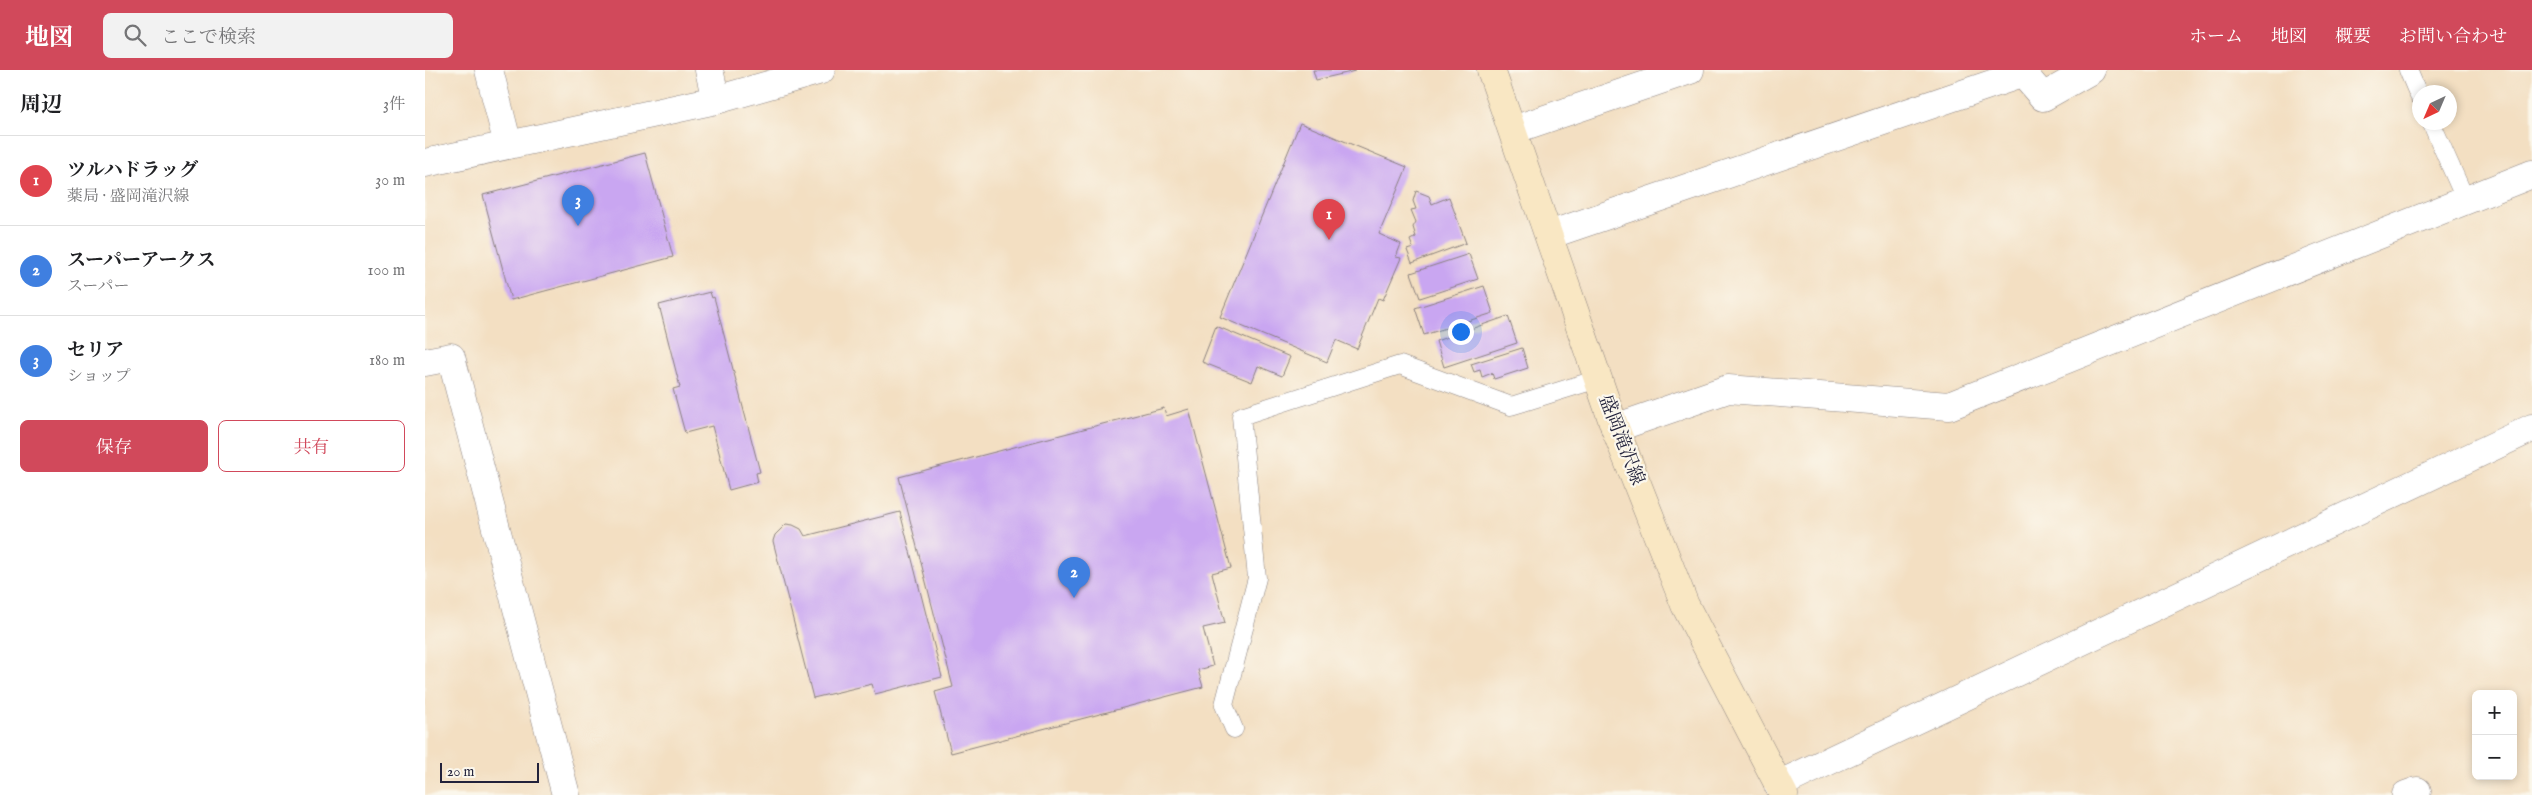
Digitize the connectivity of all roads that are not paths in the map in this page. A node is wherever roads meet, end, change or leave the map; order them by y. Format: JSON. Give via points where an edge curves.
{"nodes":[{"id":1,"x":489,"y":70,"type":"edge"},
{"id":2,"x":709,"y":70,"type":"edge"},
{"id":3,"x":821,"y":70,"type":"edge"},
{"id":4,"x":1491,"y":70,"type":"edge"},
{"id":5,"x":1690,"y":70,"type":"edge"},
{"id":6,"x":2091,"y":70,"type":"edge"},
{"id":7,"x":2408,"y":70,"type":"edge"},
{"id":8,"x":2021,"y":72,"type":"edge"},
{"id":9,"x":2414,"y":85,"type":"edge"},
{"id":10,"x":717,"y":100,"type":"junction"},
{"id":11,"x":1513,"y":130,"type":"junction"},
{"id":12,"x":2434,"y":130,"type":"edge"},
{"id":13,"x":508,"y":145,"type":"junction"},
{"id":14,"x":425,"y":163,"type":"edge"},
{"id":15,"x":2532,"y":174,"type":"edge"},
{"id":16,"x":2465,"y":201,"type":"junction"},
{"id":17,"x":1549,"y":234,"type":"junction"},
{"id":18,"x":425,"y":362,"type":"edge"},
{"id":19,"x":1598,"y":379,"type":"junction"},
{"id":20,"x":1615,"y":428,"type":"junction"},
{"id":21,"x":2532,"y":428,"type":"edge"},
{"id":22,"x":1234,"y":729,"type":"dead end"},
{"id":23,"x":1781,"y":790,"type":"edge"},
{"id":24,"x":566,"y":795,"type":"edge"}],
"edges":[{"from":1,"to":13,"type":"street"},
{"from":2,"to":10,"type":"street"},
{"from":3,"to":10,"type":"street"},
{"from":4,"to":11,"type":"main road","name":"盛岡滝沢線"},
{"from":5,"to":11,"type":"street"},
{"from":6,"to":8,"type":"street","via":[[2043,97]]},
{"from":7,"to":9,"type":"lane"},
{"from":8,"to":17,"type":"street"},
{"from":10,"to":13,"type":"street"},
{"from":11,"to":17,"type":"main road","name":"盛岡滝沢線"},
{"from":12,"to":16,"type":"lane"},
{"from":13,"to":14,"type":"street"},
{"from":15,"to":16,"type":"street"},
{"from":16,"to":20,"type":"street","via":[[1949,406],[1728,389]]},
{"from":17,"to":19,"type":"main road","name":"盛岡滝沢線"},
{"from":18,"to":24,"type":"street","via":[[451,357]]},
{"from":19,"to":20,"type":"main road","name":"盛岡滝沢線"},
{"from":19,"to":22,"type":"lane","via":[[1511,406],[1399,365],[1241,416],[1257,578],[1224,705]]},
{"from":20,"to":23,"type":"main road","name":"盛岡滝沢線","via":[[1685,605]]},
{"from":21,"to":23,"type":"street"}]}
